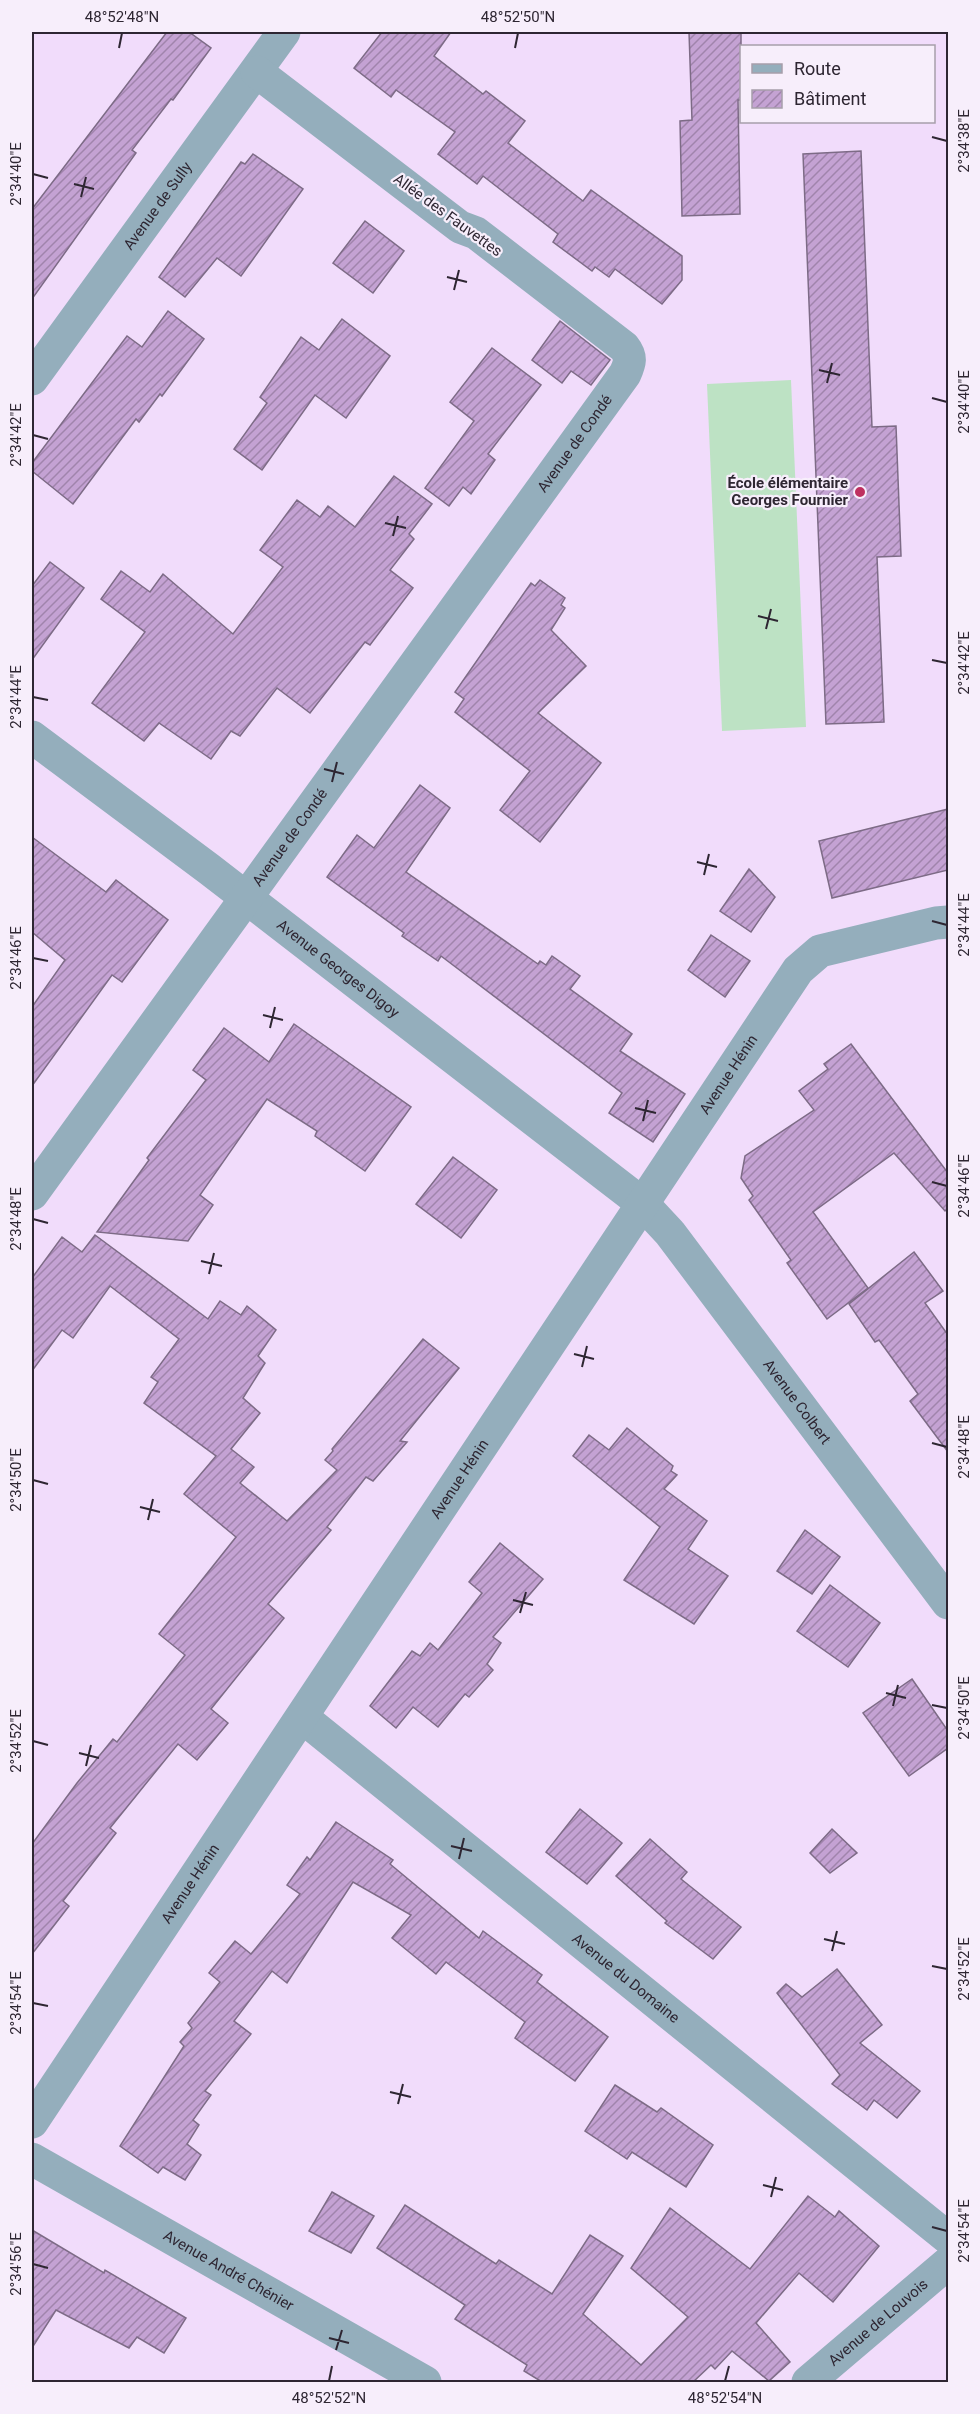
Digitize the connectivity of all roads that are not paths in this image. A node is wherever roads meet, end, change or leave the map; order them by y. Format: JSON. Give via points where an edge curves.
{"nodes":[{"id":1,"x":284,"y":32,"type":"edge"},
{"id":2,"x":256,"y":72,"type":"junction"},
{"id":3,"x":630,"y":364,"type":"joint"},
{"id":4,"x":32,"y":379,"type":"edge"},
{"id":5,"x":32,"y":737,"type":"edge"},
{"id":6,"x":246,"y":898,"type":"junction"},
{"id":7,"x":948,"y":922,"type":"edge"},
{"id":8,"x":32,"y":1194,"type":"edge"},
{"id":9,"x":643,"y":1204,"type":"junction"},
{"id":10,"x":948,"y":1603,"type":"edge"},
{"id":11,"x":302,"y":1717,"type":"junction"},
{"id":12,"x":32,"y":2122,"type":"edge"},
{"id":13,"x":32,"y":2159,"type":"edge"},
{"id":14,"x":948,"y":2238,"type":"edge"},
{"id":15,"x":948,"y":2263,"type":"edge"},
{"id":16,"x":425,"y":2382,"type":"edge"},
{"id":17,"x":808,"y":2382,"type":"edge"}],
"edges":[{"from":1,"to":2,"type":"street","name":"Avenue de Sully"},
{"from":2,"to":3,"type":"street","name":"Allée des Fauvettes","via":[[624,347]]},
{"from":2,"to":4,"type":"street","name":"Avenue de Sully"},
{"from":3,"to":6,"type":"street","name":"Avenue de Condé"},
{"from":5,"to":6,"type":"street","name":"Avenue Georges Digoy"},
{"from":6,"to":8,"type":"street","name":"Avenue de Condé"},
{"from":6,"to":9,"type":"street","name":"Avenue Georges Digoy"},
{"from":7,"to":9,"type":"street","name":"Avenue Hénin","via":[[820,951],[798,970]]},
{"from":9,"to":10,"type":"street","name":"Avenue Colbert","via":[[670,1233]]},
{"from":9,"to":11,"type":"street","name":"Avenue Hénin"},
{"from":11,"to":12,"type":"street","name":"Avenue Hénin"},
{"from":11,"to":14,"type":"street","name":"Avenue du Domaine"},
{"from":13,"to":16,"type":"street","name":"Avenue André Chénier"},
{"from":15,"to":17,"type":"street","name":"Avenue de Louvois"}]}
